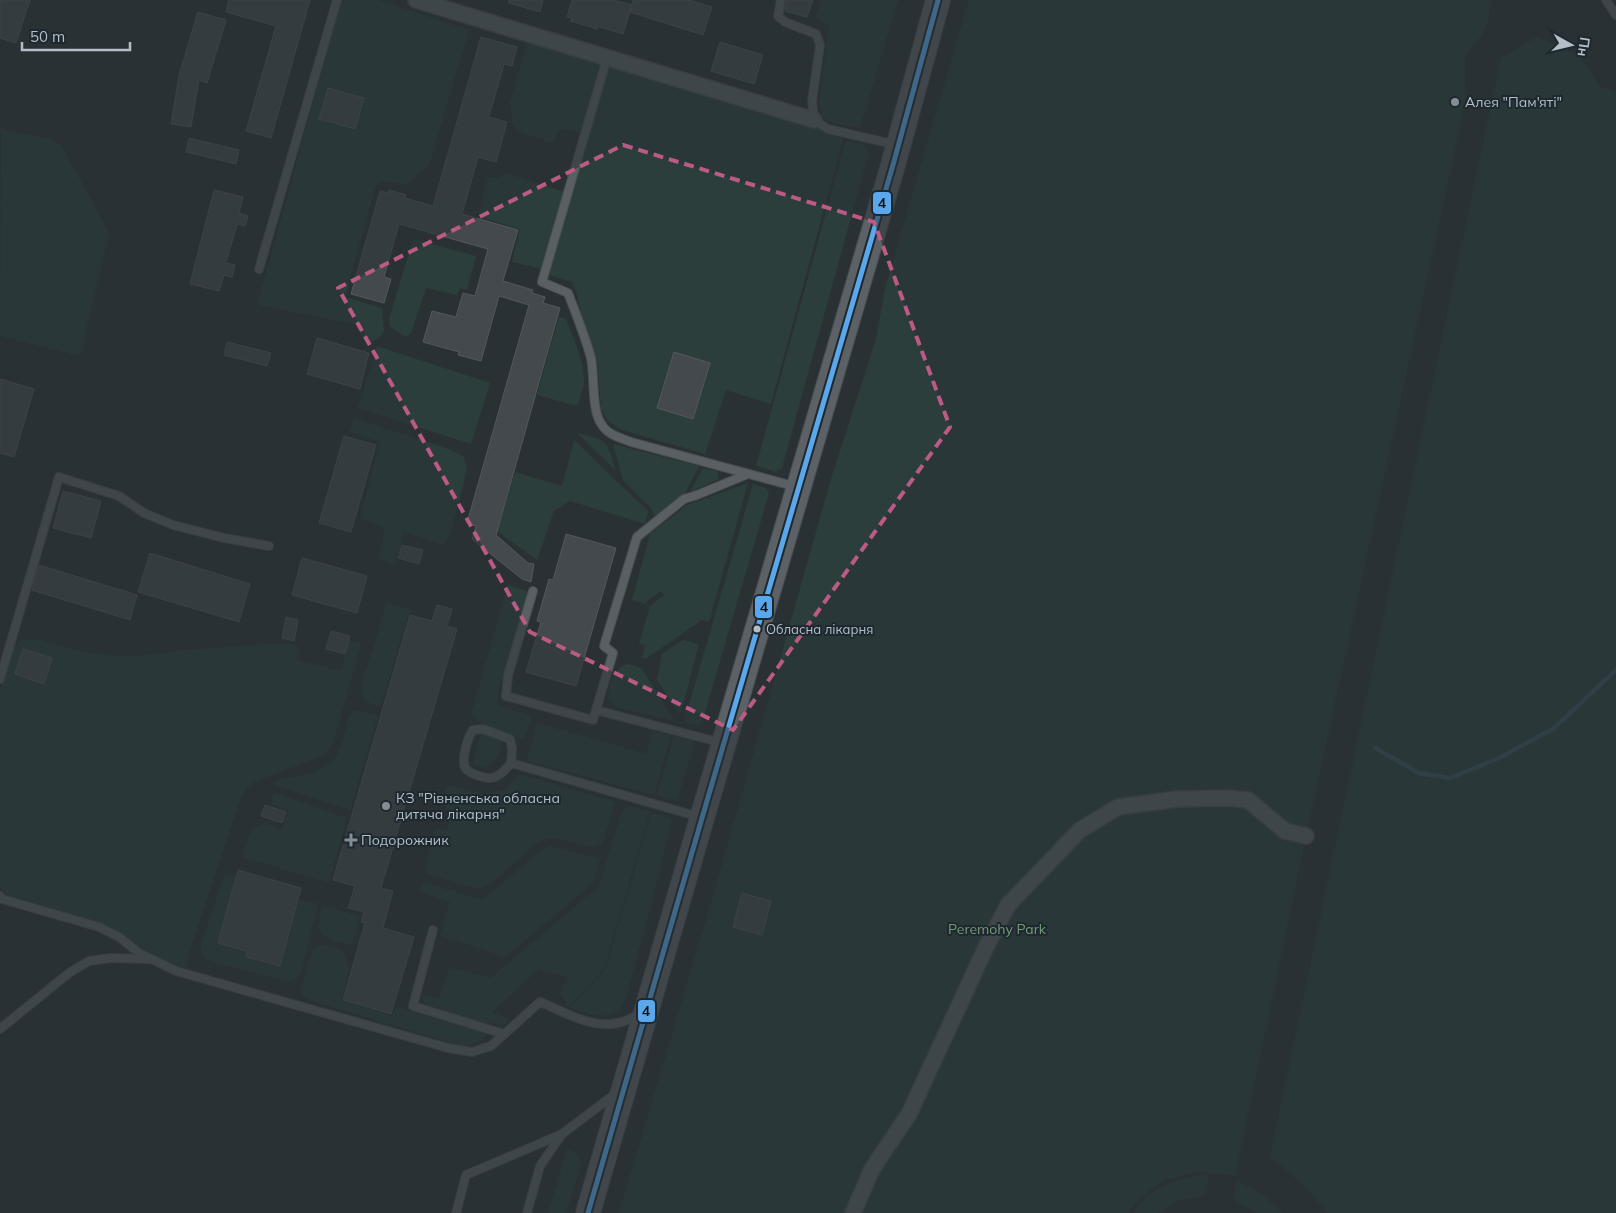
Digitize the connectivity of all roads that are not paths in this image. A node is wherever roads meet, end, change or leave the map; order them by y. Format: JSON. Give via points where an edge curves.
{"nodes":[{"id":1,"x":337,"y":0,"type":"edge"},
{"id":2,"x":416,"y":0,"type":"edge"},
{"id":3,"x":781,"y":0,"type":"edge"},
{"id":4,"x":938,"y":0,"type":"edge"},
{"id":5,"x":1606,"y":0,"type":"edge"},
{"id":6,"x":1616,"y":15,"type":"edge"},
{"id":7,"x":607,"y":58,"type":"junction"},
{"id":8,"x":814,"y":120,"type":"junction"},
{"id":9,"x":899,"y":145,"type":"junction"},
{"id":10,"x":259,"y":270,"type":"dead end"},
{"id":11,"x":748,"y":474,"type":"junction"},
{"id":12,"x":799,"y":488,"type":"junction"},
{"id":13,"x":270,"y":546,"type":"dead end"},
{"id":14,"x":533,"y":591,"type":"dead end"},
{"id":15,"x":0,"y":679,"type":"edge"},
{"id":16,"x":596,"y":710,"type":"junction"},
{"id":17,"x":724,"y":743,"type":"junction"},
{"id":18,"x":511,"y":763,"type":"junction"},
{"id":19,"x":702,"y":818,"type":"junction"},
{"id":20,"x":1306,"y":836,"type":"dead end"},
{"id":21,"x":0,"y":896,"type":"edge"},
{"id":22,"x":434,"y":930,"type":"dead end"},
{"id":23,"x":150,"y":959,"type":"junction"},
{"id":24,"x":646,"y":1011,"type":"junction"},
{"id":25,"x":0,"y":1029,"type":"edge"},
{"id":26,"x":504,"y":1034,"type":"junction"},
{"id":27,"x":624,"y":1087,"type":"junction"},
{"id":28,"x":562,"y":1134,"type":"junction"},
{"id":29,"x":456,"y":1213,"type":"edge"},
{"id":30,"x":527,"y":1213,"type":"edge"},
{"id":31,"x":588,"y":1213,"type":"edge"},
{"id":32,"x":853,"y":1213,"type":"edge"}],
"edges":[{"from":1,"to":10,"type":"lane"},
{"from":2,"to":7,"type":"street"},
{"from":3,"to":8,"type":"lane","via":[[778,16],[816,34],[819,39],[812,101]]},
{"from":4,"to":9,"type":"main road"},
{"from":5,"to":6,"type":"lane"},
{"from":7,"to":8,"type":"street"},
{"from":7,"to":11,"type":"lane","via":[[542,282],[568,293],[591,359],[596,416],[602,427],[631,442],[736,466]]},
{"from":8,"to":9,"type":"lane","via":[[828,130]]},
{"from":9,"to":12,"type":"main road"},
{"from":11,"to":12,"type":"lane"},
{"from":11,"to":16,"type":"lane","via":[[684,499],[637,537],[604,646],[613,652]]},
{"from":12,"to":17,"type":"main road"},
{"from":13,"to":15,"type":"lane","via":[[174,525],[144,513],[119,496],[59,477]]},
{"from":14,"to":16,"type":"lane","via":[[508,675],[506,696],[593,720]]},
{"from":16,"to":17,"type":"lane"},
{"from":17,"to":19,"type":"main road"},
{"from":18,"to":18,"type":"lane","via":[[496,778],[484,778],[466,770],[464,761],[468,738],[473,730],[483,729],[510,739]]},
{"from":18,"to":19,"type":"lane"},
{"from":19,"to":24,"type":"main road"},
{"from":20,"to":32,"type":"street","via":[[1285,831],[1248,800],[1227,798],[1178,799],[1118,807],[1080,830],[1008,905],[909,1114],[872,1169]]},
{"from":21,"to":23,"type":"lane","via":[[99,927]]},
{"from":22,"to":26,"type":"lane","via":[[413,1006]]},
{"from":23,"to":25,"type":"lane","via":[[89,961],[69,973]]},
{"from":23,"to":26,"type":"lane","via":[[176,971],[448,1048],[472,1052],[490,1046]]},
{"from":24,"to":26,"type":"lane","via":[[621,1023],[599,1024],[540,1002]]},
{"from":24,"to":27,"type":"main road"},
{"from":27,"to":28,"type":"lane"},
{"from":27,"to":31,"type":"main road"},
{"from":28,"to":29,"type":"lane","via":[[466,1175]]},
{"from":28,"to":30,"type":"lane","via":[[540,1166]]}]}
